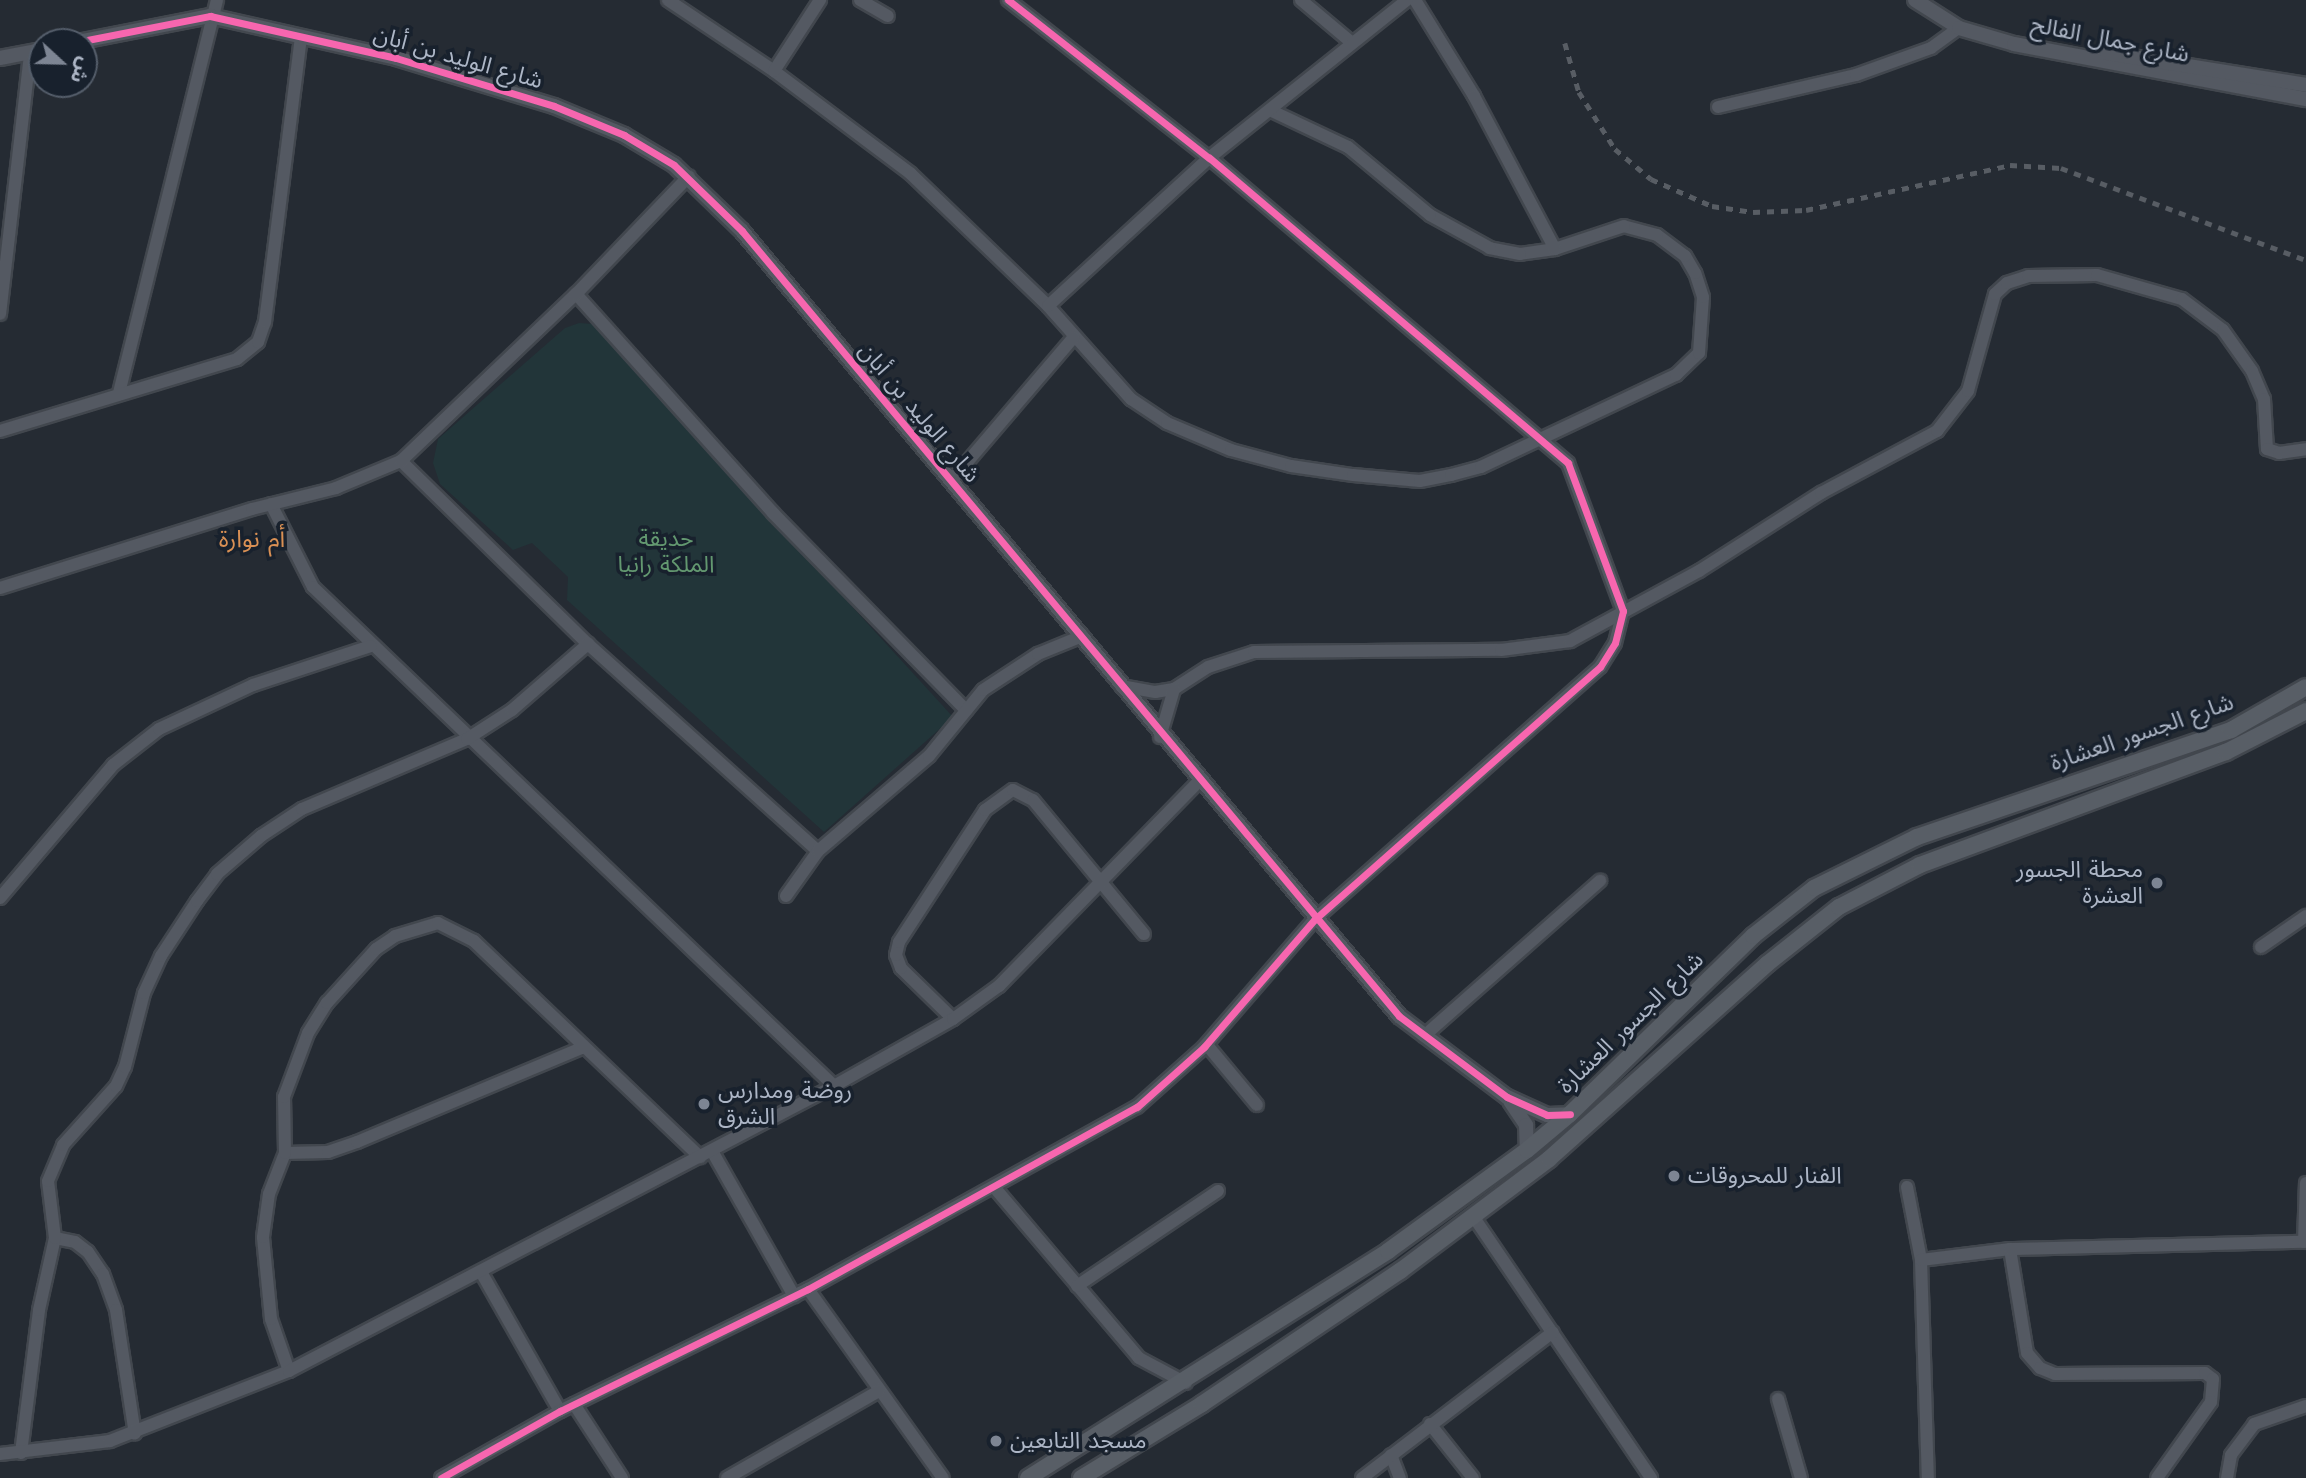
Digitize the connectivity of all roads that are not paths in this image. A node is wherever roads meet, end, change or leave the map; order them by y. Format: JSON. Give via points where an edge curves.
{"nodes":[{"id":1,"x":216,"y":0,"type":"edge"},
{"id":2,"x":668,"y":0,"type":"edge"},
{"id":3,"x":820,"y":0,"type":"edge"},
{"id":4,"x":860,"y":0,"type":"edge"},
{"id":5,"x":1008,"y":0,"type":"edge"},
{"id":6,"x":1301,"y":0,"type":"edge"},
{"id":7,"x":1407,"y":0,"type":"edge"},
{"id":8,"x":1416,"y":0,"type":"edge"},
{"id":9,"x":1915,"y":0,"type":"edge"},
{"id":10,"x":1930,"y":0,"type":"edge"},
{"id":11,"x":210,"y":16,"type":"junction"},
{"id":12,"x":888,"y":16,"type":"dead end"},
{"id":13,"x":1959,"y":28,"type":"junction"},
{"id":14,"x":301,"y":37,"type":"junction"},
{"id":15,"x":98,"y":38,"type":"edge"},
{"id":16,"x":1351,"y":42,"type":"junction"},
{"id":17,"x":28,"y":53,"type":"edge"},
{"id":18,"x":0,"y":58,"type":"edge"},
{"id":19,"x":774,"y":71,"type":"junction"},
{"id":20,"x":2306,"y":85,"type":"edge"},
{"id":21,"x":30,"y":98,"type":"edge"},
{"id":22,"x":2306,"y":99,"type":"edge"},
{"id":23,"x":1718,"y":107,"type":"dead end"},
{"id":24,"x":1272,"y":111,"type":"junction"},
{"id":25,"x":1209,"y":158,"type":"junction"},
{"id":26,"x":689,"y":176,"type":"junction"},
{"id":27,"x":1555,"y":249,"type":"junction"},
{"id":28,"x":576,"y":294,"type":"junction"},
{"id":29,"x":1048,"y":306,"type":"junction"},
{"id":30,"x":0,"y":314,"type":"edge"},
{"id":31,"x":1074,"y":337,"type":"junction"},
{"id":32,"x":119,"y":393,"type":"junction"},
{"id":33,"x":0,"y":431,"type":"edge"},
{"id":34,"x":1538,"y":436,"type":"junction"},
{"id":35,"x":2306,"y":449,"type":"edge"},
{"id":36,"x":401,"y":461,"type":"junction"},
{"id":37,"x":951,"y":481,"type":"junction"},
{"id":38,"x":271,"y":504,"type":"junction"},
{"id":39,"x":131,"y":548,"type":"junction"},
{"id":40,"x":0,"y":588,"type":"edge"},
{"id":41,"x":0,"y":596,"type":"edge"},
{"id":42,"x":1623,"y":611,"type":"junction"},
{"id":43,"x":1082,"y":636,"type":"junction"},
{"id":44,"x":588,"y":644,"type":"junction"},
{"id":45,"x":371,"y":646,"type":"junction"},
{"id":46,"x":1121,"y":686,"type":"junction"},
{"id":47,"x":2306,"y":687,"type":"edge"},
{"id":48,"x":1174,"y":689,"type":"junction"},
{"id":49,"x":966,"y":710,"type":"junction"},
{"id":50,"x":2306,"y":711,"type":"edge"},
{"id":51,"x":1160,"y":737,"type":"junction"},
{"id":52,"x":467,"y":739,"type":"junction"},
{"id":53,"x":1198,"y":782,"type":"junction"},
{"id":54,"x":818,"y":851,"type":"junction"},
{"id":55,"x":1601,"y":881,"type":"dead end"},
{"id":56,"x":1100,"y":884,"type":"junction"},
{"id":57,"x":786,"y":896,"type":"dead end"},
{"id":58,"x":0,"y":898,"type":"edge"},
{"id":59,"x":2306,"y":916,"type":"edge"},
{"id":60,"x":1315,"y":919,"type":"junction"},
{"id":61,"x":1144,"y":934,"type":"dead end"},
{"id":62,"x":2261,"y":947,"type":"dead end"},
{"id":63,"x":953,"y":1019,"type":"junction"},
{"id":64,"x":1424,"y":1036,"type":"junction"},
{"id":65,"x":1207,"y":1045,"type":"junction"},
{"id":66,"x":582,"y":1048,"type":"junction"},
{"id":67,"x":834,"y":1086,"type":"junction"},
{"id":68,"x":1507,"y":1097,"type":"junction"},
{"id":69,"x":1257,"y":1105,"type":"dead end"},
{"id":70,"x":1570,"y":1114,"type":"junction"},
{"id":71,"x":1527,"y":1150,"type":"junction"},
{"id":72,"x":712,"y":1151,"type":"junction"},
{"id":73,"x":285,"y":1153,"type":"junction"},
{"id":74,"x":700,"y":1157,"type":"junction"},
{"id":75,"x":2306,"y":1183,"type":"edge"},
{"id":76,"x":994,"y":1187,"type":"junction"},
{"id":77,"x":1908,"y":1187,"type":"dead end"},
{"id":78,"x":1218,"y":1191,"type":"dead end"},
{"id":79,"x":1473,"y":1216,"type":"junction"},
{"id":80,"x":55,"y":1238,"type":"junction"},
{"id":81,"x":2305,"y":1242,"type":"edge"},
{"id":82,"x":2010,"y":1250,"type":"junction"},
{"id":83,"x":1388,"y":1251,"type":"junction"},
{"id":84,"x":1921,"y":1260,"type":"junction"},
{"id":85,"x":1401,"y":1271,"type":"junction"},
{"id":86,"x":481,"y":1272,"type":"junction"},
{"id":87,"x":1077,"y":1286,"type":"junction"},
{"id":88,"x":808,"y":1289,"type":"junction"},
{"id":89,"x":794,"y":1296,"type":"junction"},
{"id":90,"x":1553,"y":1332,"type":"junction"},
{"id":91,"x":289,"y":1371,"type":"junction"},
{"id":92,"x":1186,"y":1383,"type":"junction"},
{"id":93,"x":879,"y":1391,"type":"junction"},
{"id":94,"x":1778,"y":1399,"type":"dead end"},
{"id":95,"x":574,"y":1404,"type":"junction"},
{"id":96,"x":2306,"y":1406,"type":"edge"},
{"id":97,"x":560,"y":1411,"type":"junction"},
{"id":98,"x":1430,"y":1424,"type":"junction"},
{"id":99,"x":135,"y":1434,"type":"junction"},
{"id":100,"x":20,"y":1453,"type":"junction"},
{"id":101,"x":0,"y":1454,"type":"edge"},
{"id":102,"x":1391,"y":1455,"type":"junction"},
{"id":103,"x":441,"y":1478,"type":"edge"},
{"id":104,"x":622,"y":1478,"type":"edge"},
{"id":105,"x":727,"y":1478,"type":"edge"},
{"id":106,"x":943,"y":1478,"type":"edge"},
{"id":107,"x":1028,"y":1478,"type":"edge"},
{"id":108,"x":1081,"y":1478,"type":"edge"},
{"id":109,"x":1362,"y":1478,"type":"edge"},
{"id":110,"x":1400,"y":1478,"type":"edge"},
{"id":111,"x":1473,"y":1478,"type":"edge"},
{"id":112,"x":1651,"y":1478,"type":"edge"},
{"id":113,"x":1801,"y":1478,"type":"edge"},
{"id":114,"x":1928,"y":1478,"type":"edge"},
{"id":115,"x":2157,"y":1478,"type":"edge"},
{"id":116,"x":2227,"y":1478,"type":"edge"}],
"edges":[{"from":1,"to":11,"type":"street"},
{"from":2,"to":19,"type":"street"},
{"from":3,"to":19,"type":"street"},
{"from":4,"to":12,"type":"street"},
{"from":5,"to":25,"type":"street"},
{"from":6,"to":16,"type":"street"},
{"from":7,"to":16,"type":"street"},
{"from":8,"to":27,"type":"street","via":[[1474,96]]},
{"from":9,"to":13,"type":"street","name":"شارع جمال الفالح"},
{"from":10,"to":20,"type":"street","name":"شارع جمال الفالح","via":[[1966,21],[2014,36]]},
{"from":11,"to":14,"type":"street","name":"شارع الوليد بن أبان"},
{"from":11,"to":15,"type":"street","name":"شارع الوليد بن أبان"},
{"from":11,"to":32,"type":"street"},
{"from":13,"to":22,"type":"street","name":"شارع جمال الفالح","via":[[2014,44]]},
{"from":13,"to":23,"type":"street","via":[[1931,48],[1856,75]]},
{"from":14,"to":26,"type":"street","name":"شارع الوليد بن أبان","via":[[396,58],[554,106],[643,145]]},
{"from":14,"to":32,"type":"street","via":[[263,333],[252,349],[237,359]]},
{"from":16,"to":24,"type":"street"},
{"from":17,"to":18,"type":"street"},
{"from":19,"to":29,"type":"street","via":[[911,174]]},
{"from":21,"to":30,"type":"street"},
{"from":24,"to":25,"type":"street"},
{"from":24,"to":27,"type":"street","via":[[1348,147],[1430,215],[1490,248],[1520,254]]},
{"from":25,"to":29,"type":"street"},
{"from":25,"to":34,"type":"street"},
{"from":26,"to":28,"type":"street"},
{"from":26,"to":37,"type":"street","name":"شارع الوليد بن أبان","via":[[741,231]]},
{"from":27,"to":34,"type":"street","via":[[1624,226],[1657,235],[1685,256],[1695,272],[1703,297],[1703,337],[1699,353],[1676,375]]},
{"from":28,"to":36,"type":"street"},
{"from":28,"to":49,"type":"street","via":[[773,513]]},
{"from":29,"to":31,"type":"street"},
{"from":31,"to":34,"type":"street","via":[[1131,399],[1167,423],[1231,450],[1291,466],[1420,481],[1481,467]]},
{"from":31,"to":37,"type":"street"},
{"from":32,"to":33,"type":"street"},
{"from":34,"to":42,"type":"street","via":[[1573,475]]},
{"from":35,"to":42,"type":"street","via":[[2279,453],[2267,449],[2264,399],[2252,371],[2223,330],[2182,299],[2097,275],[2028,276],[2007,283],[1995,294],[1968,391],[1937,431],[1821,493],[1699,571]]},
{"from":36,"to":38,"type":"street","via":[[336,488]]},
{"from":36,"to":44,"type":"street"},
{"from":37,"to":43,"type":"street","name":"شارع الوليد بن أبان"},
{"from":38,"to":39,"type":"street"},
{"from":38,"to":45,"type":"street","via":[[313,587]]},
{"from":39,"to":40,"type":"street"},
{"from":39,"to":41,"type":"street","via":[[76,573]]},
{"from":42,"to":48,"type":"street","via":[[1595,629],[1553,646],[1254,652],[1208,667]]},
{"from":42,"to":60,"type":"street","via":[[1615,643],[1600,667]]},
{"from":43,"to":46,"type":"street","name":"شارع الوليد بن أبان"},
{"from":43,"to":49,"type":"street","via":[[1013,669],[983,690]]},
{"from":44,"to":52,"type":"street","via":[[513,710]]},
{"from":44,"to":54,"type":"street"},
{"from":45,"to":52,"type":"street"},
{"from":45,"to":58,"type":"street","via":[[253,685],[159,729],[113,765]]},
{"from":46,"to":48,"type":"street","via":[[1155,692]]},
{"from":46,"to":51,"type":"street","name":"شارع الوليد بن أبان"},
{"from":47,"to":70,"type":"main road","name":"شارع الجسور العشارة","via":[[2231,730],[1990,809],[1849,867],[1763,928]]},
{"from":48,"to":51,"type":"street"},
{"from":49,"to":54,"type":"street","via":[[929,756]]},
{"from":50,"to":79,"type":"main road","name":"شارع الجسور العشارة","via":[[2226,752],[1920,865],[1839,907],[1767,964],[1575,1138]]},
{"from":51,"to":53,"type":"street","name":"شارع الوليد بن أبان"},
{"from":52,"to":67,"type":"street"},
{"from":52,"to":80,"type":"street","via":[[302,809],[217,874],[161,956],[144,992],[116,1086],[86,1117],[54,1162],[46,1198]]},
{"from":53,"to":56,"type":"street"},
{"from":53,"to":60,"type":"street","name":"شارع الوليد بن أبان"},
{"from":54,"to":57,"type":"street"},
{"from":55,"to":64,"type":"street"},
{"from":56,"to":61,"type":"street"},
{"from":56,"to":63,"type":"street","via":[[1007,978]]},
{"from":56,"to":63,"type":"street","via":[[1024,792],[1013,790],[998,797],[898,942],[901,968]]},
{"from":59,"to":62,"type":"street"},
{"from":60,"to":64,"type":"street","name":"شارع الوليد بن أبان","via":[[1399,1016]]},
{"from":60,"to":65,"type":"street"},
{"from":63,"to":67,"type":"street"},
{"from":64,"to":68,"type":"street","name":"شارع الوليد بن أبان"},
{"from":65,"to":69,"type":"street"},
{"from":65,"to":76,"type":"street","via":[[1137,1107]]},
{"from":66,"to":73,"type":"street","via":[[357,1142],[328,1152]]},
{"from":66,"to":73,"type":"street","via":[[474,941],[438,923],[418,927],[376,949],[346,979],[309,1033],[284,1097]]},
{"from":66,"to":74,"type":"street"},
{"from":67,"to":72,"type":"street"},
{"from":68,"to":70,"type":"street","name":"شارع الوليد بن أبان","via":[[1547,1115]]},
{"from":68,"to":71,"type":"street","name":"شارع الوليد بن أبان","via":[[1526,1125]]},
{"from":70,"to":71,"type":"main road","name":"شارع الجسور العشارة"},
{"from":71,"to":83,"type":"main road","name":"شارع الجسور العشارة"},
{"from":72,"to":74,"type":"street"},
{"from":72,"to":89,"type":"street"},
{"from":73,"to":91,"type":"street","via":[[269,1194],[264,1237],[271,1319]]},
{"from":74,"to":86,"type":"street"},
{"from":75,"to":81,"type":"street"},
{"from":76,"to":87,"type":"street"},
{"from":76,"to":88,"type":"street"},
{"from":77,"to":84,"type":"street"},
{"from":78,"to":87,"type":"street"},
{"from":79,"to":85,"type":"main road","name":"شارع الجسور العشارة"},
{"from":79,"to":90,"type":"street"},
{"from":80,"to":99,"type":"street","via":[[75,1242],[88,1251],[103,1274],[116,1310]]},
{"from":80,"to":100,"type":"street","via":[[39,1310]]},
{"from":81,"to":82,"type":"street"},
{"from":82,"to":84,"type":"street"},
{"from":82,"to":115,"type":"street","via":[[2027,1353],[2040,1368],[2055,1374],[2205,1373],[2213,1379],[2211,1402]]},
{"from":83,"to":85,"type":"main road"},
{"from":83,"to":92,"type":"main road","name":"شارع الجسور العشارة"},
{"from":84,"to":114,"type":"street"},
{"from":85,"to":108,"type":"main road","name":"شارع الجسور العشارة","via":[[1202,1404]]},
{"from":86,"to":91,"type":"street"},
{"from":86,"to":97,"type":"street"},
{"from":87,"to":92,"type":"street","via":[[1145,1364]]},
{"from":88,"to":89,"type":"street"},
{"from":88,"to":93,"type":"street"},
{"from":89,"to":95,"type":"street"},
{"from":90,"to":98,"type":"street"},
{"from":90,"to":112,"type":"street"},
{"from":91,"to":99,"type":"street"},
{"from":92,"to":107,"type":"main road","name":"شارع الجسور العشارة"},
{"from":93,"to":105,"type":"street"},
{"from":93,"to":106,"type":"street"},
{"from":94,"to":113,"type":"street"},
{"from":95,"to":97,"type":"street"},
{"from":95,"to":104,"type":"street"},
{"from":96,"to":116,"type":"street","via":[[2254,1424],[2231,1455]]},
{"from":97,"to":103,"type":"street"},
{"from":98,"to":102,"type":"street"},
{"from":98,"to":111,"type":"street"},
{"from":99,"to":100,"type":"street","via":[[88,1447]]},
{"from":100,"to":101,"type":"street"},
{"from":102,"to":109,"type":"street"},
{"from":102,"to":110,"type":"street"}]}
